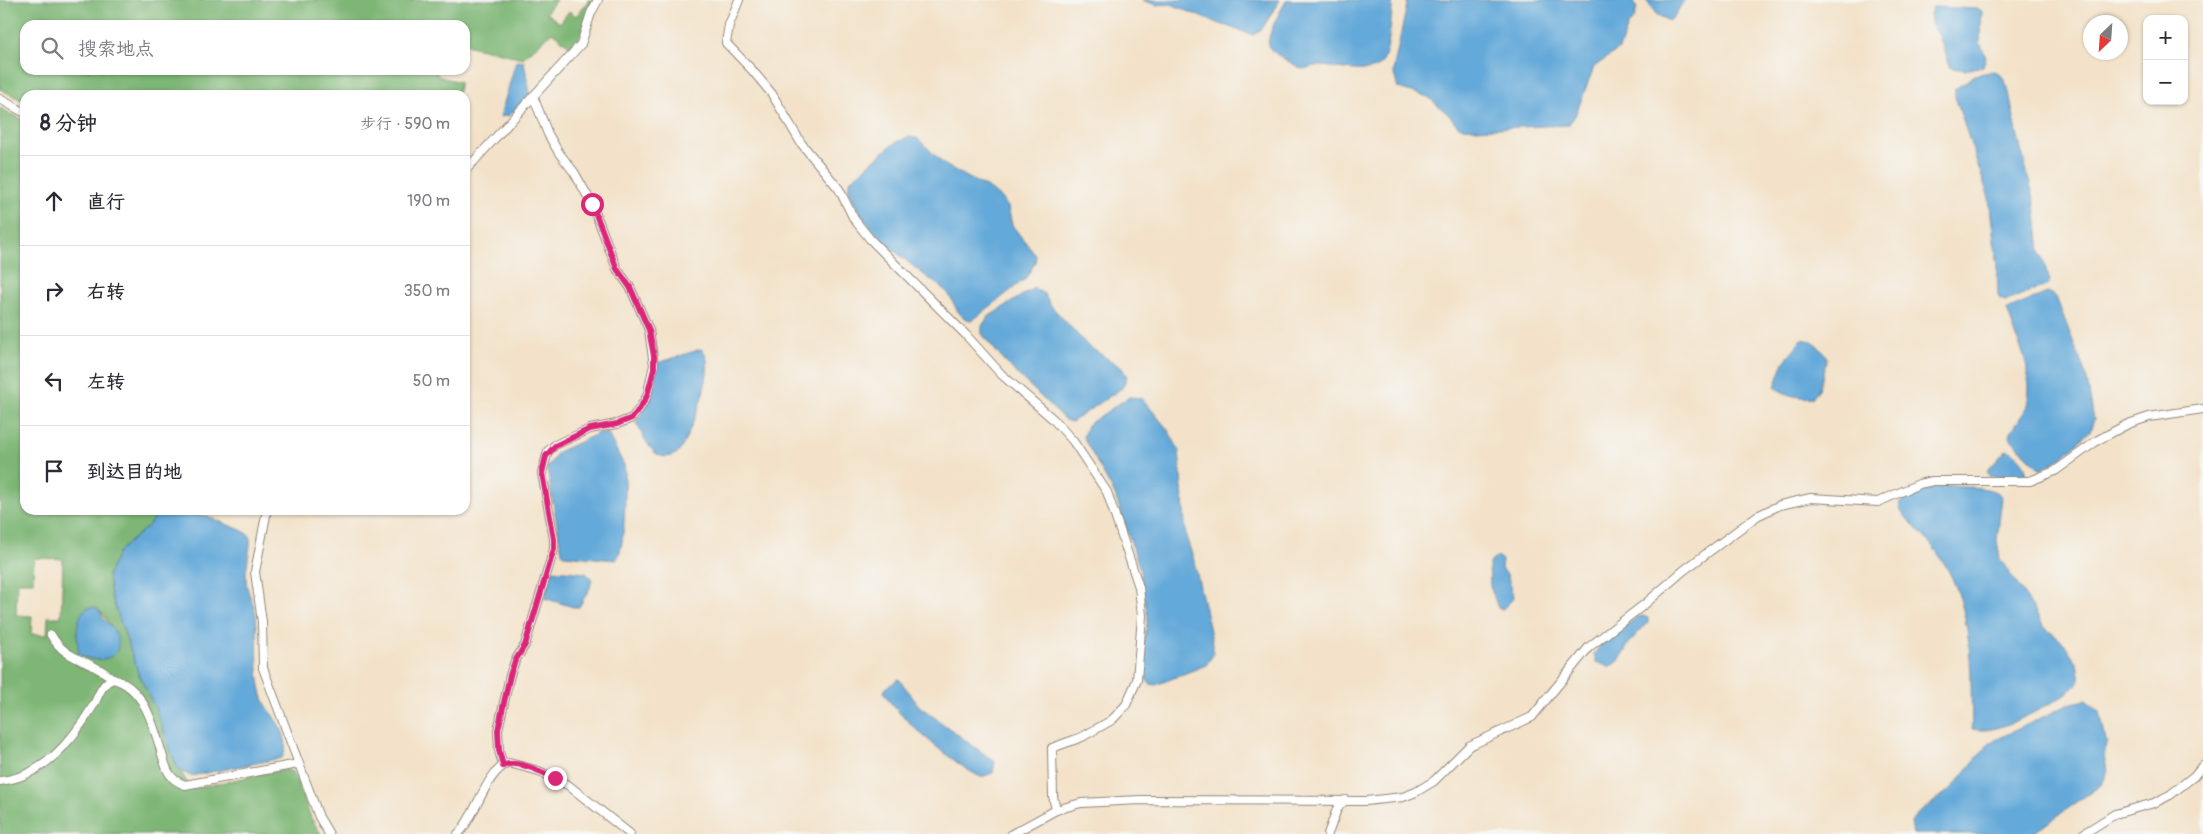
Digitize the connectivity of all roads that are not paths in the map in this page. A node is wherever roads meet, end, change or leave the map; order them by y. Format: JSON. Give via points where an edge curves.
{"nodes":[{"id":1,"x":598,"y":0,"type":"edge"},
{"id":2,"x":739,"y":0,"type":"edge"},
{"id":3,"x":533,"y":96,"type":"junction"},
{"id":4,"x":0,"y":99,"type":"edge"},
{"id":5,"x":20,"y":110,"type":"edge"},
{"id":6,"x":470,"y":165,"type":"edge"},
{"id":7,"x":2203,"y":408,"type":"edge"},
{"id":8,"x":266,"y":515,"type":"edge"},
{"id":9,"x":51,"y":635,"type":"dead end"},
{"id":10,"x":113,"y":679,"type":"junction"},
{"id":11,"x":298,"y":764,"type":"junction"},
{"id":12,"x":2203,"y":765,"type":"edge"},
{"id":13,"x":503,"y":766,"type":"junction"},
{"id":14,"x":0,"y":781,"type":"edge"},
{"id":15,"x":1344,"y":800,"type":"junction"},
{"id":16,"x":1056,"y":810,"type":"junction"},
{"id":17,"x":329,"y":834,"type":"edge"},
{"id":18,"x":458,"y":834,"type":"edge"},
{"id":19,"x":630,"y":834,"type":"edge"},
{"id":20,"x":1012,"y":834,"type":"edge"},
{"id":21,"x":1328,"y":834,"type":"edge"},
{"id":22,"x":2083,"y":834,"type":"edge"}],
"edges":[{"from":1,"to":3,"type":"street","via":[[590,13],[581,44]]},
{"from":2,"to":16,"type":"street","via":[[726,43],[772,94],[801,143],[839,189],[857,223],[884,256],[931,299],[1000,374],[1053,419],[1073,441],[1107,492],[1139,587],[1142,616],[1137,680],[1126,705],[1112,720],[1082,737],[1052,748]]},
{"from":3,"to":6,"type":"street"},
{"from":3,"to":13,"type":"street","via":[[548,134],[592,204],[617,269],[630,287],[649,330],[654,365],[647,396],[632,418],[590,429],[555,446],[546,456],[542,473],[554,549],[525,645],[510,675],[498,730]]},
{"from":4,"to":5,"type":"street"},
{"from":7,"to":15,"type":"street","via":[[2128,424],[2098,440],[2055,471],[2030,481],[1933,481],[1878,502],[1811,498],[1772,508],[1720,543],[1602,635],[1579,657],[1532,717],[1469,746],[1434,781],[1416,792],[1394,799]]},
{"from":8,"to":11,"type":"street","via":[[255,572],[262,622],[263,668]]},
{"from":9,"to":10,"type":"street","via":[[68,654]]},
{"from":10,"to":11,"type":"street","via":[[130,687],[141,699],[168,771],[185,785]]},
{"from":10,"to":14,"type":"street","via":[[102,687],[61,750],[36,770],[20,778]]},
{"from":11,"to":17,"type":"street"},
{"from":12,"to":22,"type":"street","via":[[2170,795],[2115,814]]},
{"from":13,"to":18,"type":"street","via":[[494,774]]},
{"from":13,"to":19,"type":"street","via":[[509,763],[522,765],[568,785]]},
{"from":15,"to":16,"type":"street","via":[[1107,801],[1081,803]]},
{"from":15,"to":21,"type":"street","via":[[1337,809]]},
{"from":16,"to":20,"type":"street"}]}
